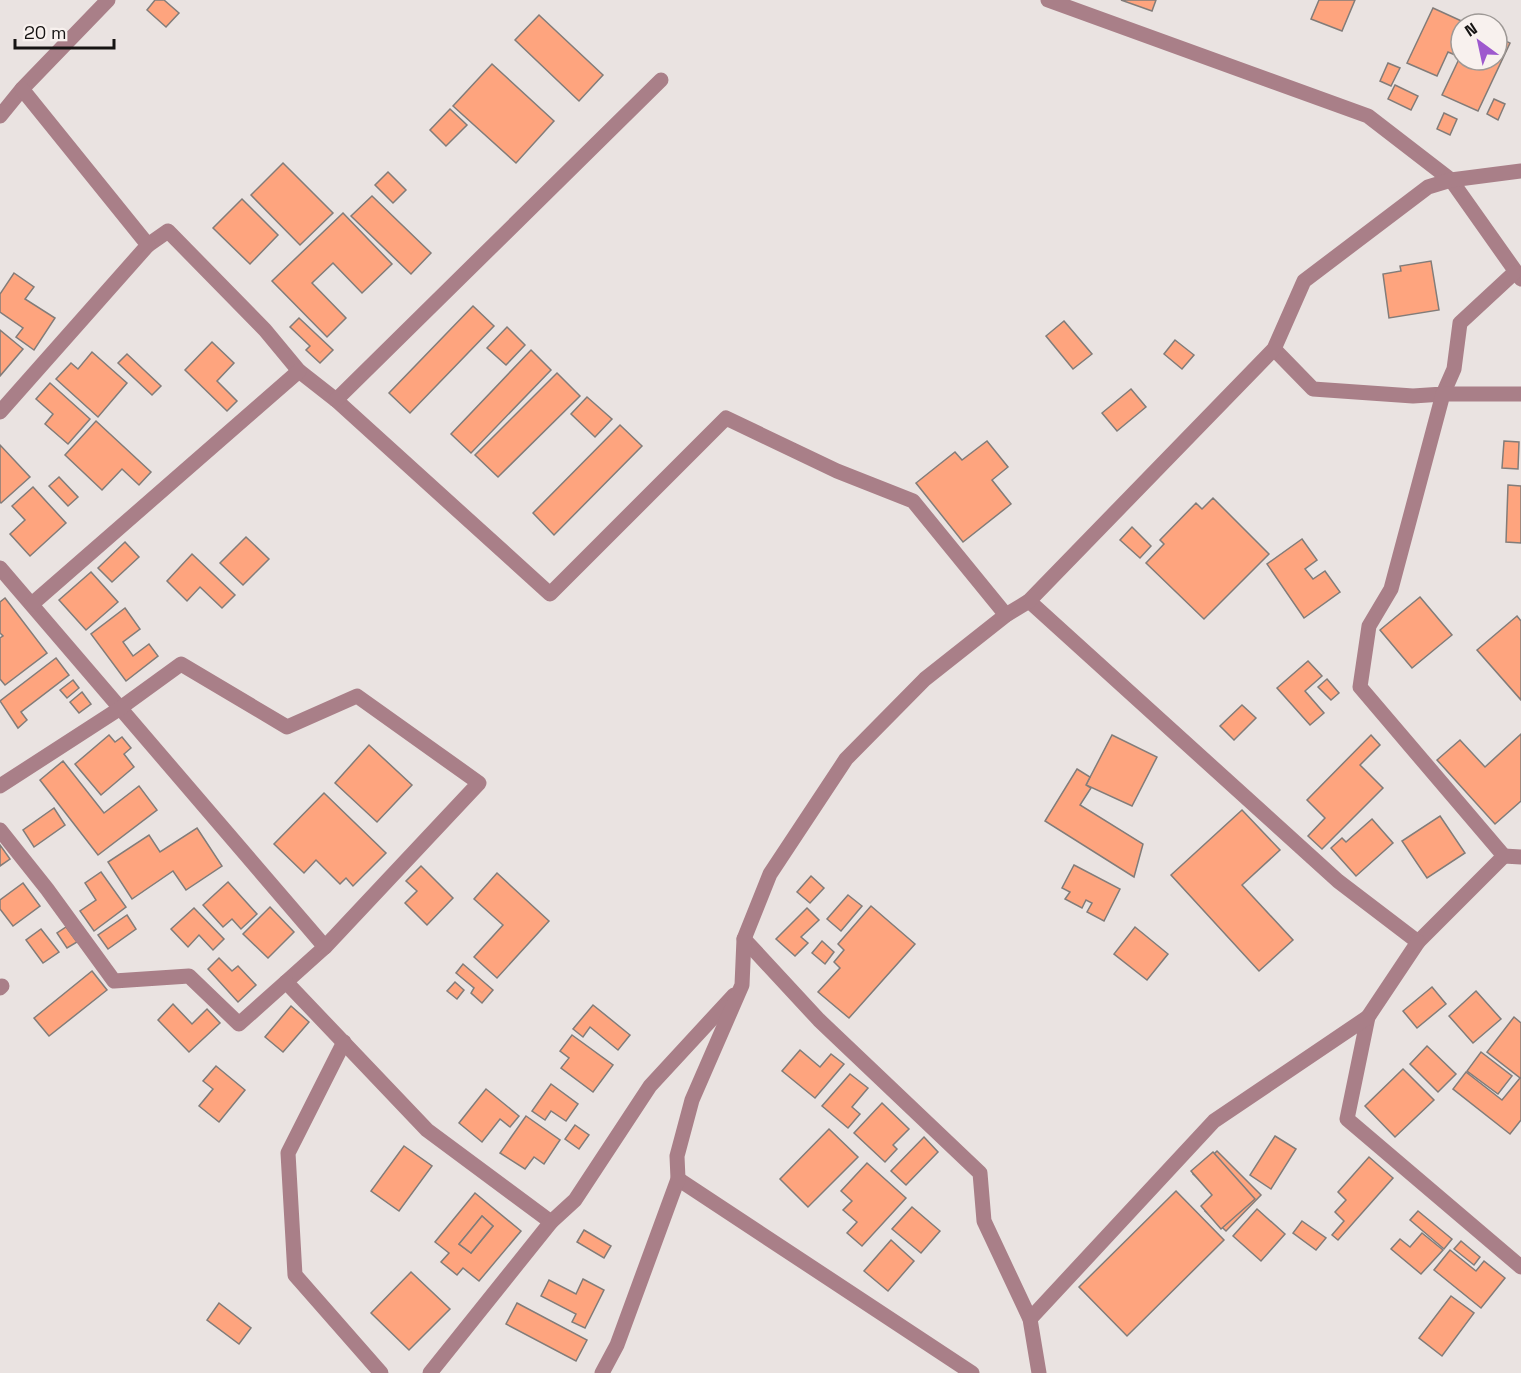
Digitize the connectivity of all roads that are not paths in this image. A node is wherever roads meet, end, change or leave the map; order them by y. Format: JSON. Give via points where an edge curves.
{"nodes":[{"id":1,"x":108,"y":0,"type":"edge"},
{"id":2,"x":1048,"y":0,"type":"edge"},
{"id":3,"x":661,"y":80,"type":"dead end"},
{"id":4,"x":22,"y":89,"type":"junction"},
{"id":5,"x":0,"y":116,"type":"edge"},
{"id":6,"x":1521,"y":171,"type":"edge"},
{"id":7,"x":1451,"y":180,"type":"junction"},
{"id":8,"x":147,"y":246,"type":"junction"},
{"id":9,"x":1518,"y":276,"type":"edge"},
{"id":10,"x":1274,"y":349,"type":"junction"},
{"id":11,"x":299,"y":371,"type":"junction"},
{"id":12,"x":1443,"y":394,"type":"junction"},
{"id":13,"x":1521,"y":394,"type":"edge"},
{"id":14,"x":336,"y":400,"type":"junction"},
{"id":15,"x":0,"y":412,"type":"edge"},
{"id":16,"x":0,"y":568,"type":"edge"},
{"id":17,"x":1029,"y":601,"type":"junction"},
{"id":18,"x":32,"y":604,"type":"junction"},
{"id":19,"x":1006,"y":615,"type":"junction"},
{"id":20,"x":119,"y":709,"type":"junction"},
{"id":21,"x":0,"y":786,"type":"edge"},
{"id":22,"x":0,"y":830,"type":"edge"},
{"id":23,"x":1504,"y":856,"type":"junction"},
{"id":24,"x":1521,"y":857,"type":"edge"},
{"id":25,"x":744,"y":939,"type":"junction"},
{"id":26,"x":1418,"y":942,"type":"junction"},
{"id":27,"x":325,"y":947,"type":"junction"},
{"id":28,"x":286,"y":982,"type":"junction"},
{"id":29,"x":742,"y":985,"type":"junction"},
{"id":30,"x":1368,"y":1017,"type":"junction"},
{"id":31,"x":344,"y":1042,"type":"junction"},
{"id":32,"x":678,"y":1179,"type":"junction"},
{"id":33,"x":551,"y":1222,"type":"junction"},
{"id":34,"x":1521,"y":1267,"type":"edge"},
{"id":35,"x":1030,"y":1319,"type":"junction"},
{"id":36,"x":381,"y":1373,"type":"edge"},
{"id":37,"x":430,"y":1373,"type":"edge"},
{"id":38,"x":603,"y":1373,"type":"edge"},
{"id":39,"x":972,"y":1373,"type":"edge"},
{"id":40,"x":1039,"y":1373,"type":"edge"}],
"edges":[{"from":1,"to":4,"type":"street"},
{"from":2,"to":7,"type":"street","via":[[1368,116]]},
{"from":3,"to":14,"type":"street"},
{"from":4,"to":5,"type":"street"},
{"from":4,"to":8,"type":"street"},
{"from":6,"to":7,"type":"street"},
{"from":7,"to":9,"type":"street"},
{"from":7,"to":10,"type":"street","via":[[1428,187],[1304,281]]},
{"from":8,"to":11,"type":"street","via":[[168,231],[265,330]]},
{"from":8,"to":15,"type":"street"},
{"from":9,"to":12,"type":"street","via":[[1460,323],[1454,369]]},
{"from":10,"to":12,"type":"street","via":[[1313,389],[1413,396]]},
{"from":10,"to":17,"type":"street"},
{"from":11,"to":14,"type":"street"},
{"from":11,"to":18,"type":"street"},
{"from":12,"to":13,"type":"street"},
{"from":12,"to":23,"type":"street","via":[[1391,589],[1369,626],[1360,687]]},
{"from":14,"to":19,"type":"street","via":[[550,594],[726,418],[837,471],[914,501]]},
{"from":16,"to":18,"type":"street"},
{"from":17,"to":19,"type":"street"},
{"from":17,"to":26,"type":"street","via":[[1338,881]]},
{"from":18,"to":20,"type":"street"},
{"from":19,"to":25,"type":"street","via":[[925,679],[846,759],[770,874]]},
{"from":20,"to":21,"type":"street"},
{"from":20,"to":27,"type":"street"},
{"from":20,"to":27,"type":"street","via":[[181,664],[287,727],[357,696],[479,783]]},
{"from":22,"to":28,"type":"street","via":[[114,981],[189,976],[238,1024]]},
{"from":23,"to":24,"type":"street"},
{"from":23,"to":26,"type":"street"},
{"from":25,"to":29,"type":"street"},
{"from":25,"to":35,"type":"street","via":[[819,1020],[980,1173],[984,1221]]},
{"from":26,"to":30,"type":"street"},
{"from":27,"to":28,"type":"street"},
{"from":28,"to":31,"type":"street"},
{"from":29,"to":32,"type":"street","via":[[692,1100],[677,1156]]},
{"from":29,"to":33,"type":"street","via":[[651,1086],[575,1200]]},
{"from":30,"to":34,"type":"street","via":[[1347,1119]]},
{"from":30,"to":35,"type":"street","via":[[1214,1121]]},
{"from":31,"to":33,"type":"street","via":[[427,1130]]},
{"from":31,"to":36,"type":"street","via":[[288,1153],[295,1275]]},
{"from":32,"to":38,"type":"street"},
{"from":32,"to":39,"type":"street"},
{"from":33,"to":37,"type":"street"},
{"from":35,"to":40,"type":"street"}]}
